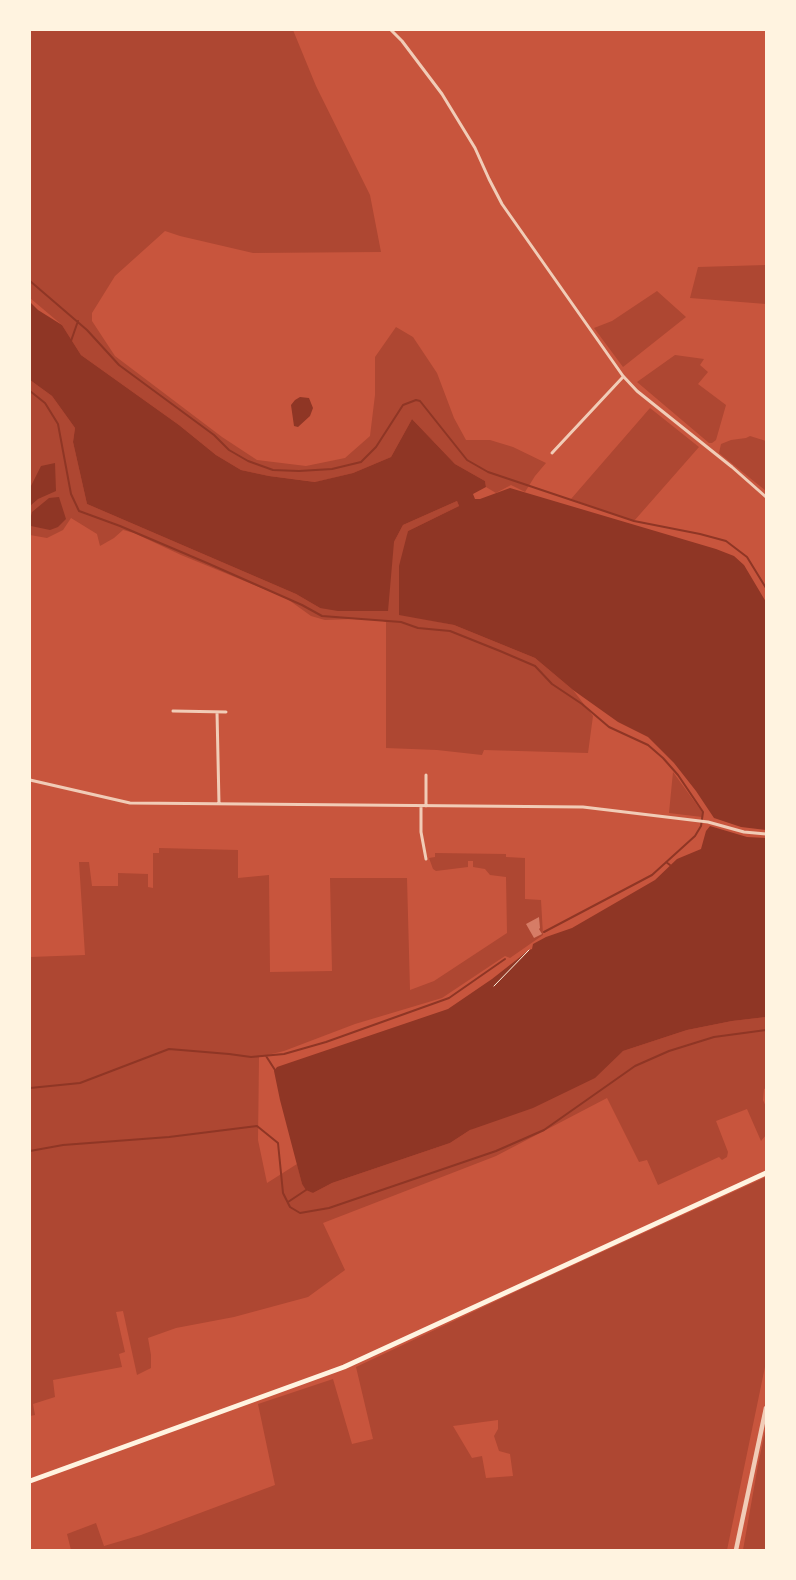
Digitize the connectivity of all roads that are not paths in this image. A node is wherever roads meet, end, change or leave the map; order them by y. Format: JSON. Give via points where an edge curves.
{"nodes":[{"id":1,"x":391,"y":30,"type":"edge"},
{"id":2,"x":623,"y":376,"type":"junction"},
{"id":3,"x":552,"y":453,"type":"dead end"},
{"id":4,"x":766,"y":497,"type":"edge"},
{"id":5,"x":173,"y":711,"type":"dead end"},
{"id":6,"x":217,"y":712,"type":"junction"},
{"id":7,"x":226,"y":712,"type":"dead end"},
{"id":8,"x":426,"y":775,"type":"dead end"},
{"id":9,"x":30,"y":780,"type":"edge"},
{"id":10,"x":219,"y":804,"type":"junction"},
{"id":11,"x":421,"y":806,"type":"junction"},
{"id":12,"x":426,"y":806,"type":"junction"},
{"id":13,"x":766,"y":834,"type":"edge"},
{"id":14,"x":426,"y":859,"type":"dead end"},
{"id":15,"x":766,"y":1173,"type":"edge"},
{"id":16,"x":766,"y":1408,"type":"edge"},
{"id":17,"x":30,"y":1481,"type":"edge"},
{"id":18,"x":736,"y":1550,"type":"edge"}],
"edges":[{"from":1,"to":2,"type":"street","via":[[442,94],[475,148],[502,204]]},
{"from":2,"to":3,"type":"street"},
{"from":2,"to":4,"type":"street","via":[[652,404]]},
{"from":5,"to":6,"type":"street"},
{"from":6,"to":7,"type":"street"},
{"from":6,"to":10,"type":"street"},
{"from":8,"to":12,"type":"street"},
{"from":9,"to":10,"type":"street","via":[[130,803]]},
{"from":10,"to":11,"type":"street"},
{"from":11,"to":12,"type":"street"},
{"from":11,"to":14,"type":"street"},
{"from":12,"to":13,"type":"street","via":[[583,807],[708,822]]},
{"from":15,"to":17,"type":"main road","via":[[344,1367]]},
{"from":16,"to":18,"type":"street"}]}
